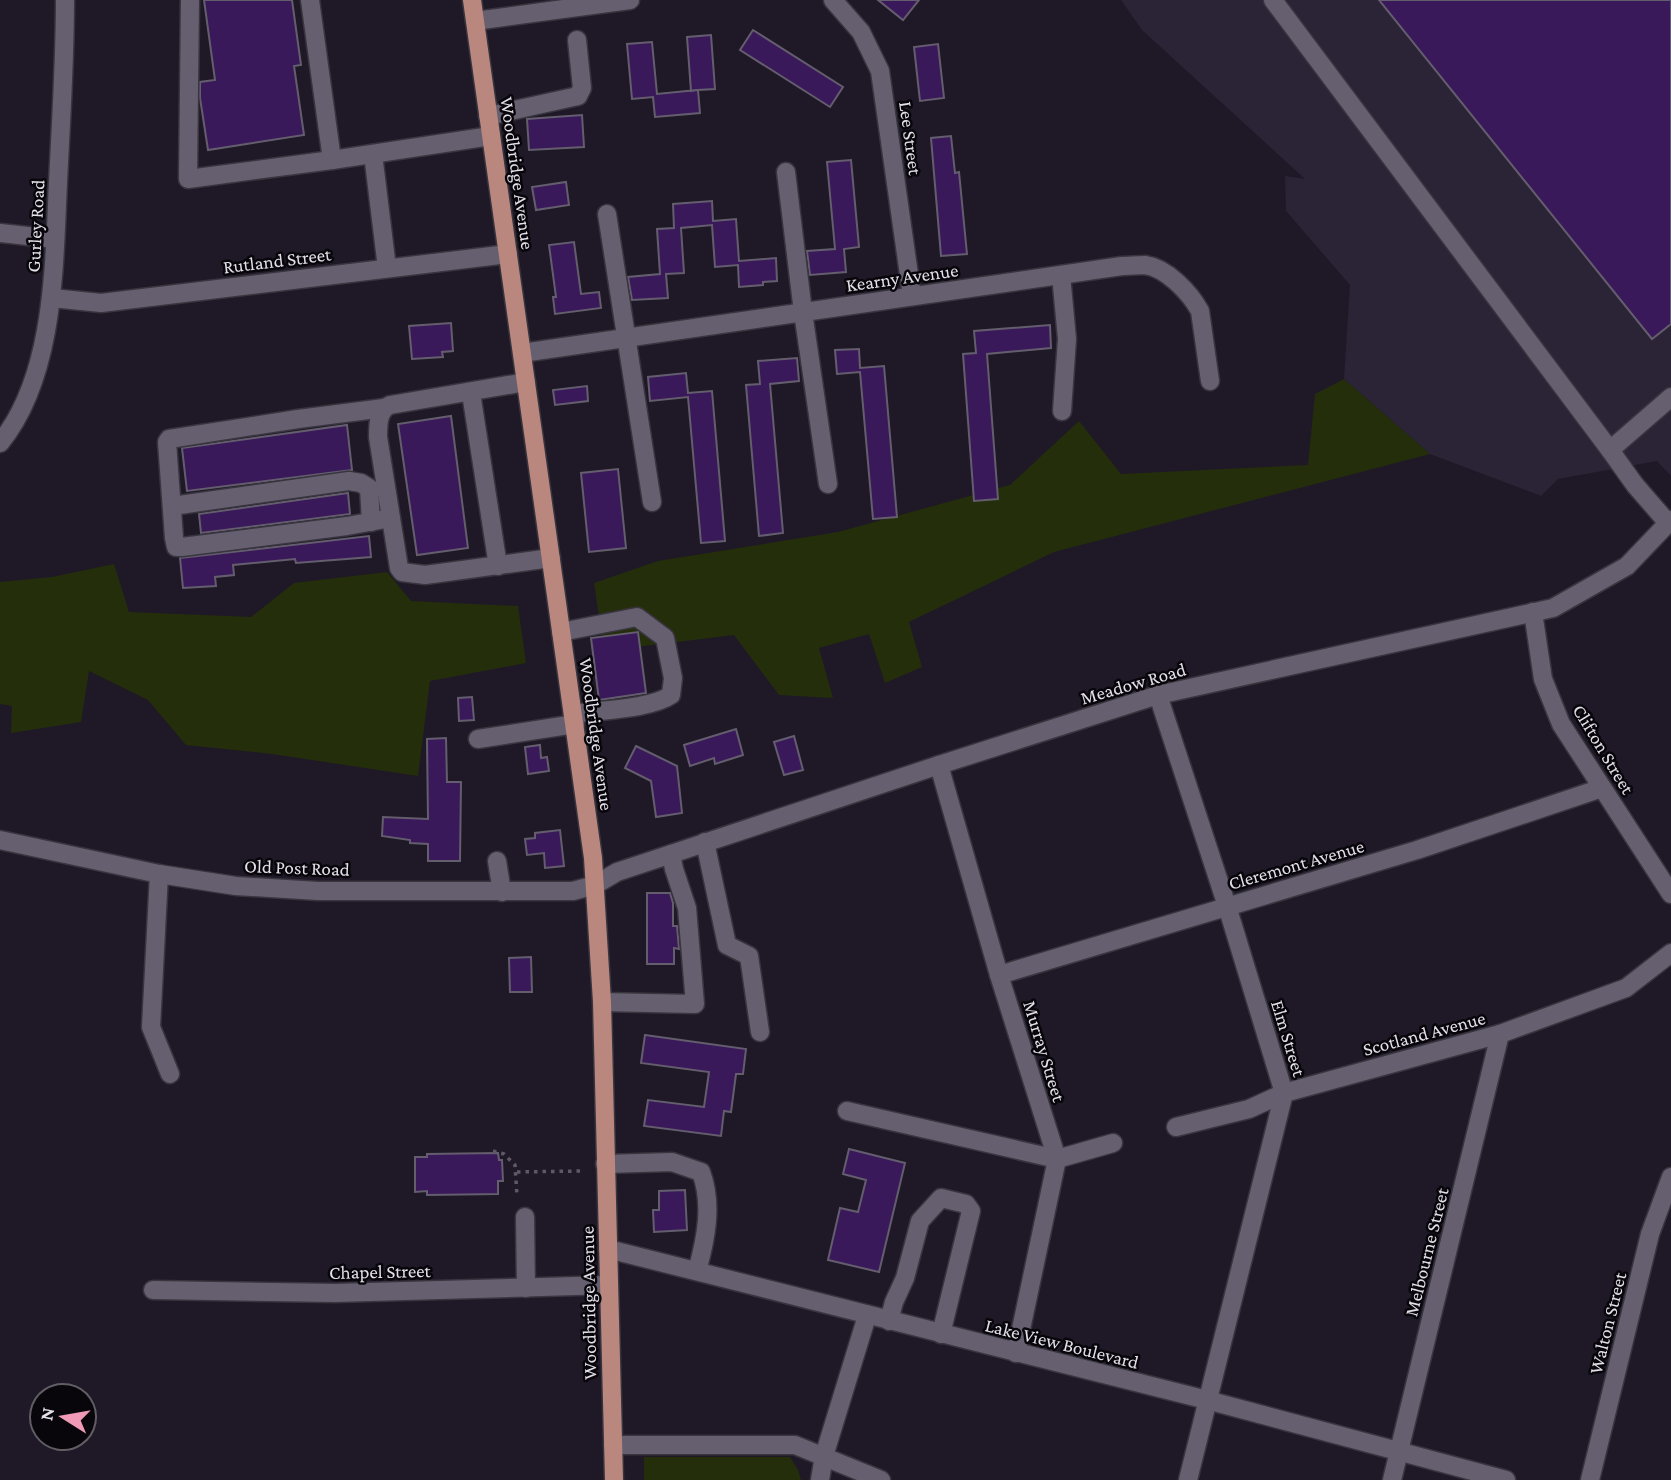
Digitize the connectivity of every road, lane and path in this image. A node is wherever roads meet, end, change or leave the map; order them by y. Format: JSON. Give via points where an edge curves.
{"nodes":[{"id":1,"x":65,"y":0,"type":"edge"},
{"id":2,"x":190,"y":0,"type":"edge"},
{"id":3,"x":310,"y":0,"type":"edge"},
{"id":4,"x":472,"y":0,"type":"edge"},
{"id":5,"x":630,"y":0,"type":"edge"},
{"id":6,"x":833,"y":0,"type":"edge"},
{"id":7,"x":1273,"y":0,"type":"edge"},
{"id":8,"x":475,"y":21,"type":"junction"},
{"id":9,"x":578,"y":40,"type":"dead end"},
{"id":10,"x":488,"y":116,"type":"junction"},
{"id":11,"x":491,"y":136,"type":"junction"},
{"id":12,"x":373,"y":154,"type":"junction"},
{"id":13,"x":332,"y":160,"type":"junction"},
{"id":14,"x":786,"y":173,"type":"dead end"},
{"id":15,"x":607,"y":214,"type":"dead end"},
{"id":16,"x":0,"y":233,"type":"edge"},
{"id":17,"x":55,"y":240,"type":"junction"},
{"id":18,"x":508,"y":254,"type":"junction"},
{"id":19,"x":387,"y":268,"type":"junction"},
{"id":20,"x":1061,"y":275,"type":"junction"},
{"id":21,"x":912,"y":296,"type":"junction"},
{"id":22,"x":52,"y":299,"type":"junction"},
{"id":23,"x":803,"y":312,"type":"junction"},
{"id":24,"x":625,"y":338,"type":"junction"},
{"id":25,"x":522,"y":353,"type":"junction"},
{"id":26,"x":1210,"y":381,"type":"dead end"},
{"id":27,"x":526,"y":382,"type":"junction"},
{"id":28,"x":471,"y":393,"type":"junction"},
{"id":29,"x":1671,"y":397,"type":"edge"},
{"id":30,"x":384,"y":408,"type":"junction"},
{"id":31,"x":1062,"y":411,"type":"dead end"},
{"id":32,"x":0,"y":443,"type":"edge"},
{"id":33,"x":1610,"y":450,"type":"junction"},
{"id":34,"x":828,"y":484,"type":"dead end"},
{"id":35,"x":652,"y":502,"type":"dead end"},
{"id":36,"x":172,"y":506,"type":"junction"},
{"id":37,"x":391,"y":518,"type":"junction"},
{"id":38,"x":371,"y":522,"type":"junction"},
{"id":39,"x":1668,"y":528,"type":"edge"},
{"id":40,"x":551,"y":558,"type":"junction"},
{"id":41,"x":498,"y":566,"type":"junction"},
{"id":42,"x":1533,"y":612,"type":"junction"},
{"id":43,"x":561,"y":632,"type":"junction"},
{"id":44,"x":1158,"y":695,"type":"junction"},
{"id":45,"x":574,"y":719,"type":"junction"},
{"id":46,"x":478,"y":739,"type":"dead end"},
{"id":47,"x":939,"y":765,"type":"junction"},
{"id":48,"x":1602,"y":788,"type":"junction"},
{"id":49,"x":0,"y":840,"type":"edge"},
{"id":50,"x":705,"y":842,"type":"junction"},
{"id":51,"x":671,"y":854,"type":"junction"},
{"id":52,"x":497,"y":861,"type":"dead end"},
{"id":53,"x":159,"y":874,"type":"junction"},
{"id":54,"x":596,"y":885,"type":"junction"},
{"id":55,"x":502,"y":892,"type":"junction"},
{"id":56,"x":1671,"y":894,"type":"edge"},
{"id":57,"x":1227,"y":906,"type":"junction"},
{"id":58,"x":1671,"y":953,"type":"edge"},
{"id":59,"x":999,"y":975,"type":"junction"},
{"id":60,"x":602,"y":1002,"type":"junction"},
{"id":61,"x":760,"y":1032,"type":"dead end"},
{"id":62,"x":1500,"y":1034,"type":"junction"},
{"id":63,"x":170,"y":1074,"type":"dead end"},
{"id":64,"x":1284,"y":1093,"type":"junction"},
{"id":65,"x":847,"y":1111,"type":"dead end"},
{"id":66,"x":1176,"y":1127,"type":"dead end"},
{"id":67,"x":1113,"y":1143,"type":"dead end"},
{"id":68,"x":493,"y":1152,"type":"dead end"},
{"id":69,"x":1057,"y":1159,"type":"junction"},
{"id":70,"x":605,"y":1164,"type":"junction"},
{"id":71,"x":581,"y":1171,"type":"dead end"},
{"id":72,"x":517,"y":1172,"type":"junction"},
{"id":73,"x":1671,"y":1177,"type":"edge"},
{"id":74,"x":517,"y":1196,"type":"dead end"},
{"id":75,"x":525,"y":1217,"type":"dead end"},
{"id":76,"x":608,"y":1249,"type":"junction"},
{"id":77,"x":697,"y":1272,"type":"junction"},
{"id":78,"x":608,"y":1285,"type":"junction"},
{"id":79,"x":526,"y":1288,"type":"junction"},
{"id":80,"x":153,"y":1290,"type":"dead end"},
{"id":81,"x":867,"y":1316,"type":"junction"},
{"id":82,"x":889,"y":1321,"type":"junction"},
{"id":83,"x":941,"y":1334,"type":"junction"},
{"id":84,"x":1016,"y":1353,"type":"junction"},
{"id":85,"x":1207,"y":1400,"type":"junction"},
{"id":86,"x":613,"y":1445,"type":"junction"},
{"id":87,"x":1399,"y":1452,"type":"junction"},
{"id":88,"x":824,"y":1457,"type":"junction"},
{"id":89,"x":614,"y":1480,"type":"edge"},
{"id":90,"x":820,"y":1480,"type":"edge"},
{"id":91,"x":881,"y":1480,"type":"edge"},
{"id":92,"x":1188,"y":1480,"type":"edge"},
{"id":93,"x":1392,"y":1480,"type":"edge"},
{"id":94,"x":1506,"y":1480,"type":"edge"},
{"id":95,"x":1590,"y":1480,"type":"edge"}],
"edges":[{"from":1,"to":17,"type":"street","name":"Gurley Road"},
{"from":2,"to":13,"type":"street","via":[[188,179]]},
{"from":3,"to":13,"type":"street"},
{"from":4,"to":8,"type":"main road","name":"Woodbridge Avenue"},
{"from":5,"to":8,"type":"street"},
{"from":6,"to":21,"type":"street","name":"Lee Street","via":[[861,32],[880,71]]},
{"from":7,"to":33,"type":"street"},
{"from":8,"to":10,"type":"main road","name":"Woodbridge Avenue"},
{"from":9,"to":10,"type":"street","via":[[582,88],[578,96]]},
{"from":10,"to":11,"type":"main road","name":"Woodbridge Avenue"},
{"from":11,"to":12,"type":"street"},
{"from":11,"to":18,"type":"main road","name":"Woodbridge Avenue"},
{"from":12,"to":13,"type":"street"},
{"from":12,"to":19,"type":"street"},
{"from":14,"to":23,"type":"street"},
{"from":15,"to":24,"type":"street"},
{"from":16,"to":17,"type":"street"},
{"from":17,"to":22,"type":"street","name":"Gurley Road"},
{"from":18,"to":19,"type":"street","name":"Rutland Street"},
{"from":18,"to":25,"type":"main road","name":"Woodbridge Avenue"},
{"from":19,"to":22,"type":"street","name":"Rutland Street","via":[[101,303]]},
{"from":20,"to":21,"type":"street","name":"Kearny Avenue"},
{"from":20,"to":26,"type":"street","name":"Kearny Avenue","via":[[1122,266],[1156,268],[1180,286],[1200,311]]},
{"from":20,"to":31,"type":"street","via":[[1067,340]]},
{"from":21,"to":23,"type":"street","name":"Kearny Avenue"},
{"from":22,"to":32,"type":"street","name":"Gurley Road","via":[[32,385],[15,425]]},
{"from":23,"to":24,"type":"street","name":"Kearny Avenue"},
{"from":23,"to":34,"type":"street"},
{"from":24,"to":25,"type":"street","name":"Kearny Avenue"},
{"from":24,"to":35,"type":"street"},
{"from":25,"to":27,"type":"main road","name":"Woodbridge Avenue"},
{"from":27,"to":28,"type":"street"},
{"from":27,"to":40,"type":"main road","name":"Woodbridge Avenue"},
{"from":28,"to":30,"type":"street"},
{"from":28,"to":41,"type":"street"},
{"from":29,"to":33,"type":"street"},
{"from":30,"to":36,"type":"street","via":[[173,437],[167,442]]},
{"from":30,"to":37,"type":"street","via":[[378,437]]},
{"from":33,"to":39,"type":"street"},
{"from":36,"to":38,"type":"street","via":[[349,481],[369,488]]},
{"from":36,"to":38,"type":"street","via":[[176,547]]},
{"from":37,"to":38,"type":"street"},
{"from":37,"to":41,"type":"street","via":[[402,572],[425,575]]},
{"from":39,"to":42,"type":"street","name":"Meadow Road","via":[[1627,566],[1553,608]]},
{"from":40,"to":41,"type":"street"},
{"from":40,"to":43,"type":"main road","name":"Woodbridge Avenue"},
{"from":42,"to":44,"type":"street","name":"Meadow Road"},
{"from":42,"to":48,"type":"street","name":"Clifton Street","via":[[1543,679],[1552,702]]},
{"from":43,"to":45,"type":"main road","name":"Woodbridge Avenue"},
{"from":43,"to":45,"type":"street","via":[[637,617],[665,638],[673,678],[668,698]]},
{"from":44,"to":47,"type":"street","name":"Meadow Road"},
{"from":44,"to":57,"type":"street","name":"Elm Street"},
{"from":45,"to":46,"type":"street"},
{"from":45,"to":54,"type":"main road","name":"Woodbridge Avenue"},
{"from":47,"to":50,"type":"street","name":"Meadow Road"},
{"from":47,"to":59,"type":"street","name":"Murray Street"},
{"from":48,"to":56,"type":"street","name":"Clifton Street"},
{"from":48,"to":57,"type":"street","name":"Cleremont Avenue","via":[[1417,850]]},
{"from":49,"to":53,"type":"street","name":"Old Post Road"},
{"from":50,"to":51,"type":"street","name":"Meadow Road"},
{"from":50,"to":61,"type":"street","via":[[727,945],[749,956]]},
{"from":51,"to":54,"type":"street","name":"Meadow Road","via":[[617,872]]},
{"from":51,"to":60,"type":"street","via":[[687,908],[695,1004]]},
{"from":52,"to":55,"type":"street"},
{"from":53,"to":55,"type":"street","name":"Old Post Road","via":[[236,886],[318,891]]},
{"from":53,"to":63,"type":"street","via":[[151,1027]]},
{"from":54,"to":55,"type":"street","name":"Old Post Road","via":[[573,891]]},
{"from":54,"to":60,"type":"main road","name":"Woodbridge Avenue"},
{"from":57,"to":59,"type":"street","name":"Cleremont Avenue"},
{"from":57,"to":64,"type":"street","name":"Elm Street"},
{"from":58,"to":62,"type":"street","name":"Scotland Avenue","via":[[1626,988]]},
{"from":59,"to":69,"type":"street","name":"Murray Street"},
{"from":60,"to":70,"type":"main road","name":"Woodbridge Avenue"},
{"from":62,"to":64,"type":"street","name":"Scotland Avenue"},
{"from":62,"to":87,"type":"street","name":"Melbourne Street"},
{"from":64,"to":66,"type":"street","name":"Scotland Avenue","via":[[1249,1109]]},
{"from":64,"to":85,"type":"street","name":"Elm Street"},
{"from":65,"to":69,"type":"street"},
{"from":67,"to":69,"type":"street"},
{"from":68,"to":72,"type":"path","via":[[511,1159]]},
{"from":69,"to":84,"type":"street","name":"Murray Street"},
{"from":70,"to":76,"type":"main road","name":"Woodbridge Avenue"},
{"from":70,"to":77,"type":"street","via":[[672,1162],[701,1172],[706,1185],[706,1231]]},
{"from":71,"to":72,"type":"path"},
{"from":72,"to":74,"type":"path"},
{"from":73,"to":95,"type":"street","name":"Walton Street","via":[[1650,1234]]},
{"from":75,"to":79,"type":"street"},
{"from":76,"to":77,"type":"street","name":"Lake View Boulevard"},
{"from":76,"to":78,"type":"main road","name":"Woodbridge Avenue"},
{"from":77,"to":81,"type":"street","name":"Lake View Boulevard"},
{"from":78,"to":79,"type":"street","name":"Chapel Street"},
{"from":78,"to":86,"type":"main road","name":"Woodbridge Avenue"},
{"from":79,"to":80,"type":"street","name":"Chapel Street","via":[[335,1293]]},
{"from":81,"to":82,"type":"street","name":"Lake View Boulevard"},
{"from":81,"to":88,"type":"street"},
{"from":82,"to":83,"type":"street","name":"Lake View Boulevard"},
{"from":82,"to":83,"type":"street","via":[[920,1222],[941,1198],[966,1204],[971,1211]]},
{"from":83,"to":84,"type":"street","name":"Lake View Boulevard"},
{"from":84,"to":85,"type":"street","name":"Lake View Boulevard"},
{"from":85,"to":87,"type":"street","name":"Lake View Boulevard"},
{"from":85,"to":92,"type":"street","name":"Elm Street"},
{"from":86,"to":88,"type":"street","via":[[795,1445]]},
{"from":86,"to":89,"type":"main road","name":"Woodbridge Avenue"},
{"from":87,"to":93,"type":"street","name":"Melbourne Street"},
{"from":87,"to":94,"type":"street","name":"Lake View Boulevard"},
{"from":88,"to":90,"type":"street"},
{"from":88,"to":91,"type":"street"}]}
